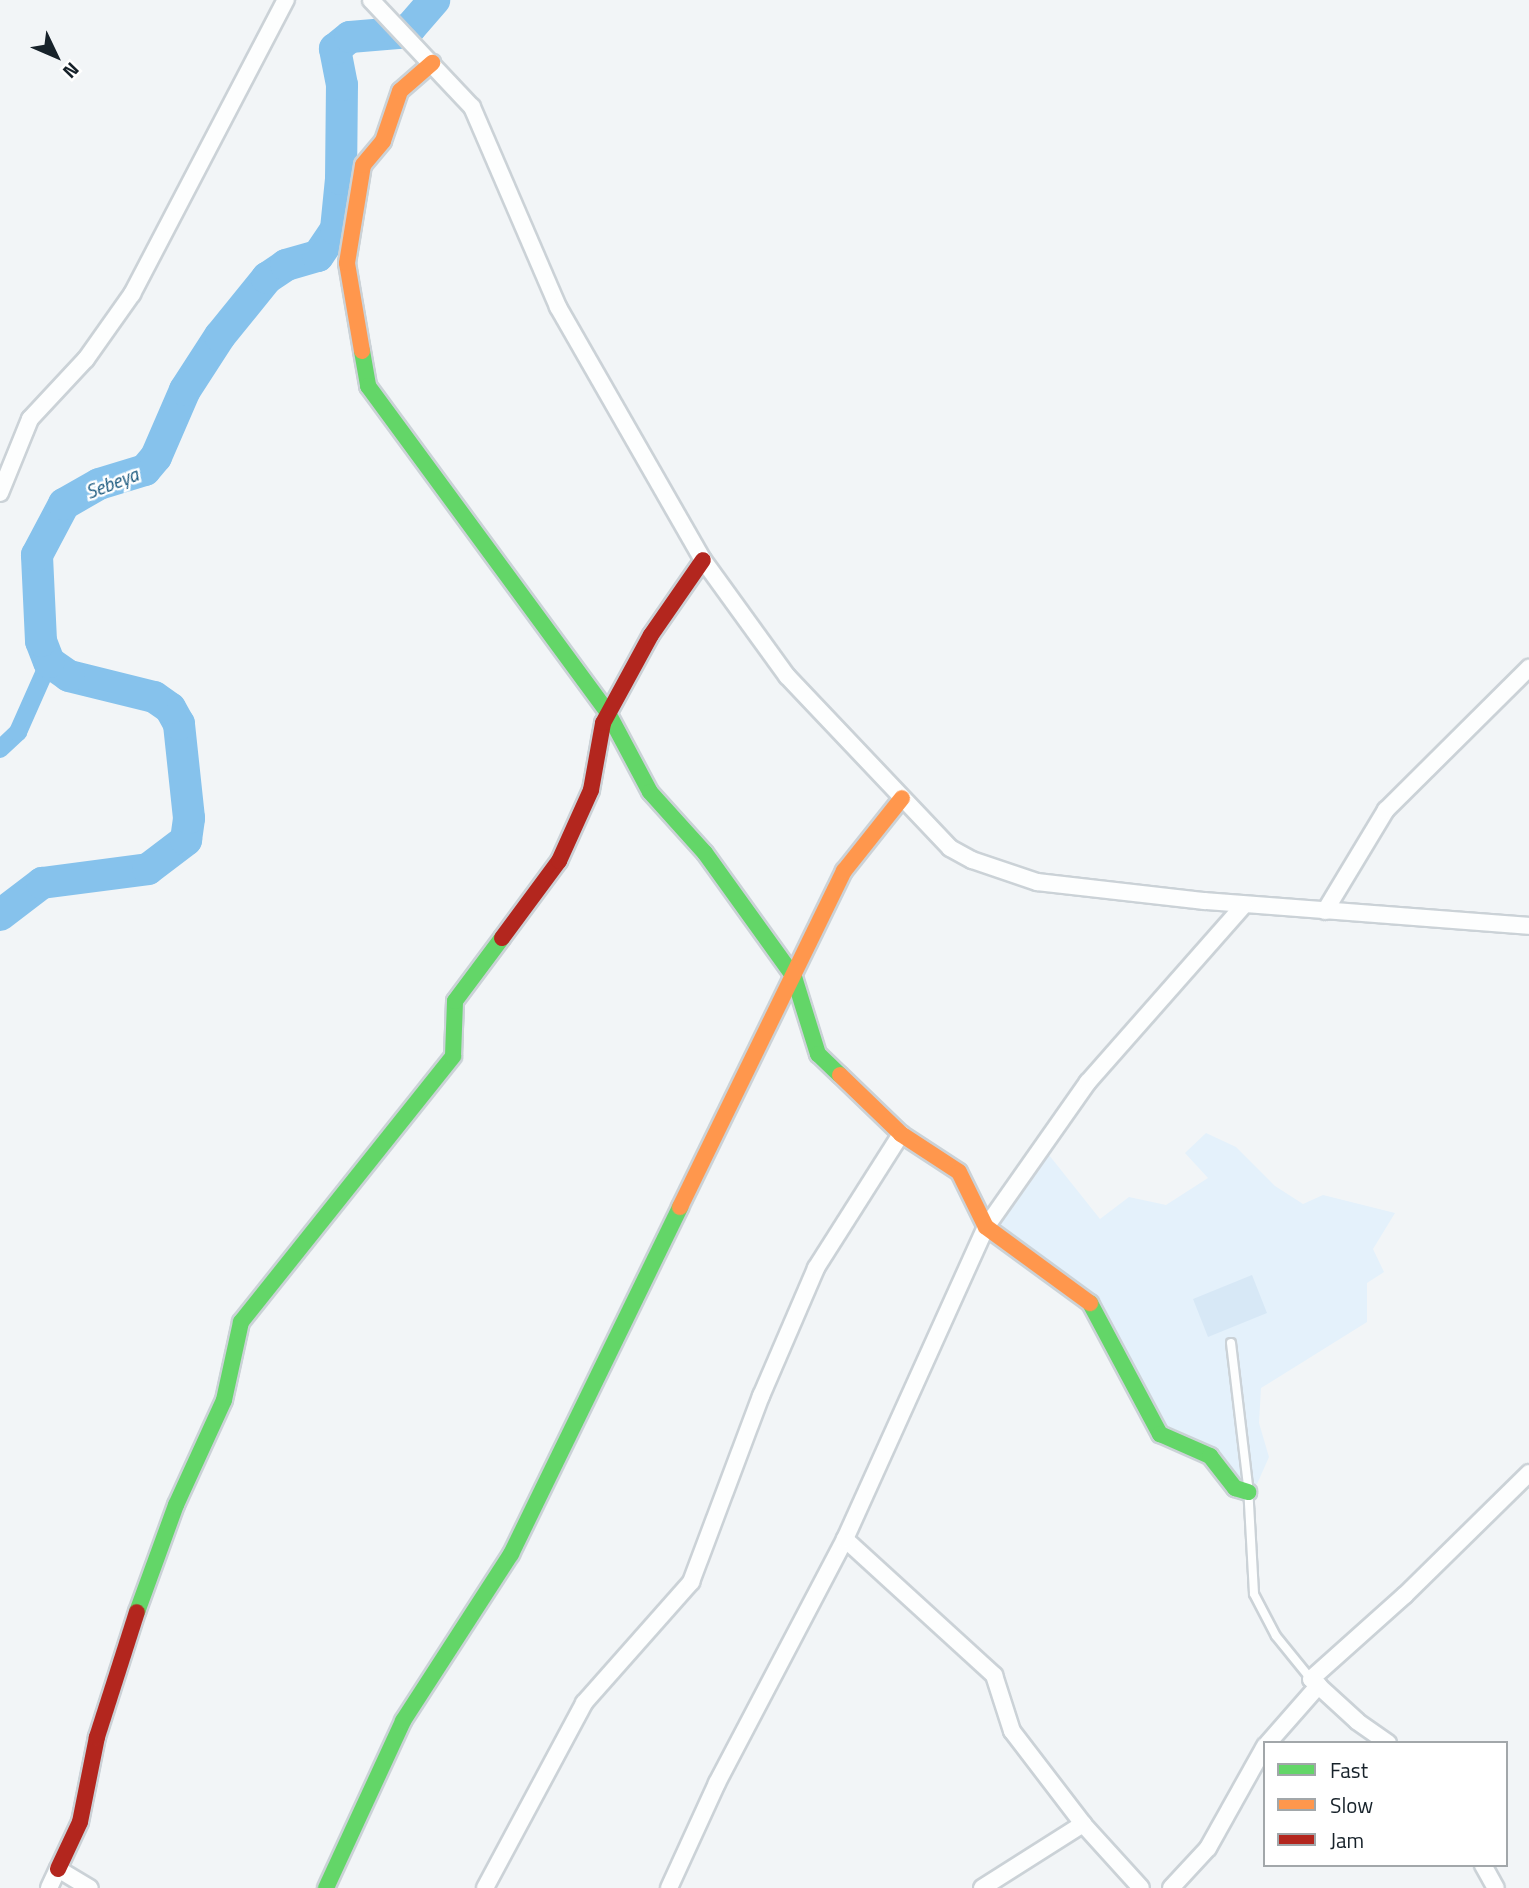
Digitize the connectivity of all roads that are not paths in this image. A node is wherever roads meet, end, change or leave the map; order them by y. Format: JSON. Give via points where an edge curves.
{"nodes":[{"id":1,"x":286,"y":0,"type":"edge"},
{"id":2,"x":371,"y":0,"type":"edge"},
{"id":3,"x":432,"y":63,"type":"junction"},
{"id":4,"x":0,"y":492,"type":"edge"},
{"id":5,"x":703,"y":561,"type":"junction"},
{"id":6,"x":1529,"y":668,"type":"edge"},
{"id":7,"x":608,"y":713,"type":"junction"},
{"id":8,"x":902,"y":798,"type":"junction"},
{"id":9,"x":1244,"y":905,"type":"junction"},
{"id":10,"x":1325,"y":911,"type":"junction"},
{"id":11,"x":1529,"y":926,"type":"edge"},
{"id":12,"x":794,"y":977,"type":"junction"},
{"id":13,"x":901,"y":1134,"type":"junction"},
{"id":14,"x":986,"y":1227,"type":"junction"},
{"id":15,"x":1231,"y":1343,"type":"dead end"},
{"id":16,"x":1529,"y":1473,"type":"edge"},
{"id":17,"x":1248,"y":1492,"type":"junction"},
{"id":18,"x":845,"y":1539,"type":"junction"},
{"id":19,"x":1315,"y":1682,"type":"junction"},
{"id":20,"x":1269,"y":1741,"type":"edge"},
{"id":21,"x":1386,"y":1741,"type":"edge"},
{"id":22,"x":1263,"y":1750,"type":"edge"},
{"id":23,"x":1083,"y":1824,"type":"junction"},
{"id":24,"x":1484,"y":1867,"type":"edge"},
{"id":25,"x":58,"y":1870,"type":"junction"},
{"id":26,"x":49,"y":1888,"type":"edge"},
{"id":27,"x":90,"y":1888,"type":"edge"},
{"id":28,"x":326,"y":1888,"type":"edge"},
{"id":29,"x":485,"y":1888,"type":"edge"},
{"id":30,"x":669,"y":1888,"type":"edge"},
{"id":31,"x":982,"y":1888,"type":"edge"},
{"id":32,"x":1141,"y":1888,"type":"edge"},
{"id":33,"x":1171,"y":1888,"type":"edge"},
{"id":34,"x":1496,"y":1888,"type":"edge"}],
"edges":[{"from":1,"to":4,"type":"street","via":[[132,294],[86,359],[30,419]]},
{"from":2,"to":3,"type":"street"},
{"from":3,"to":5,"type":"street","via":[[472,107],[558,307]]},
{"from":3,"to":7,"type":"street","via":[[400,91],[383,141],[363,165],[347,263],[368,387]]},
{"from":5,"to":7,"type":"street","via":[[651,635]]},
{"from":5,"to":8,"type":"street","via":[[787,676]]},
{"from":6,"to":10,"type":"street","via":[[1386,810]]},
{"from":7,"to":12,"type":"street","via":[[650,792],[705,853]]},
{"from":7,"to":25,"type":"street","via":[[591,790],[559,861],[455,1001],[453,1056],[241,1322],[224,1400],[176,1505],[121,1656],[97,1737],[80,1822]]},
{"from":8,"to":9,"type":"street","via":[[950,848],[1004,873],[1037,882]]},
{"from":8,"to":12,"type":"street","via":[[844,871]]},
{"from":9,"to":10,"type":"street"},
{"from":9,"to":14,"type":"street","via":[[1088,1082]]},
{"from":10,"to":11,"type":"street"},
{"from":12,"to":13,"type":"street","via":[[818,1054]]},
{"from":12,"to":28,"type":"street","via":[[511,1554],[403,1721]]},
{"from":13,"to":14,"type":"street","via":[[959,1172]]},
{"from":13,"to":29,"type":"street","via":[[816,1268],[761,1396],[691,1582],[584,1703]]},
{"from":14,"to":17,"type":"street","via":[[1090,1303],[1160,1434],[1210,1456],[1235,1488]]},
{"from":14,"to":18,"type":"street"},
{"from":15,"to":17,"type":"lane"},
{"from":16,"to":19,"type":"street"},
{"from":17,"to":19,"type":"lane","via":[[1254,1594],[1276,1636]]},
{"from":18,"to":23,"type":"street","via":[[994,1675],[1012,1731]]},
{"from":18,"to":30,"type":"street","via":[[717,1783]]},
{"from":19,"to":20,"type":"street"},
{"from":19,"to":21,"type":"street"},
{"from":22,"to":33,"type":"street","via":[[1208,1848]]},
{"from":23,"to":31,"type":"street"},
{"from":23,"to":32,"type":"street"},
{"from":24,"to":34,"type":"street"},
{"from":25,"to":26,"type":"street"},
{"from":25,"to":27,"type":"street"}]}
